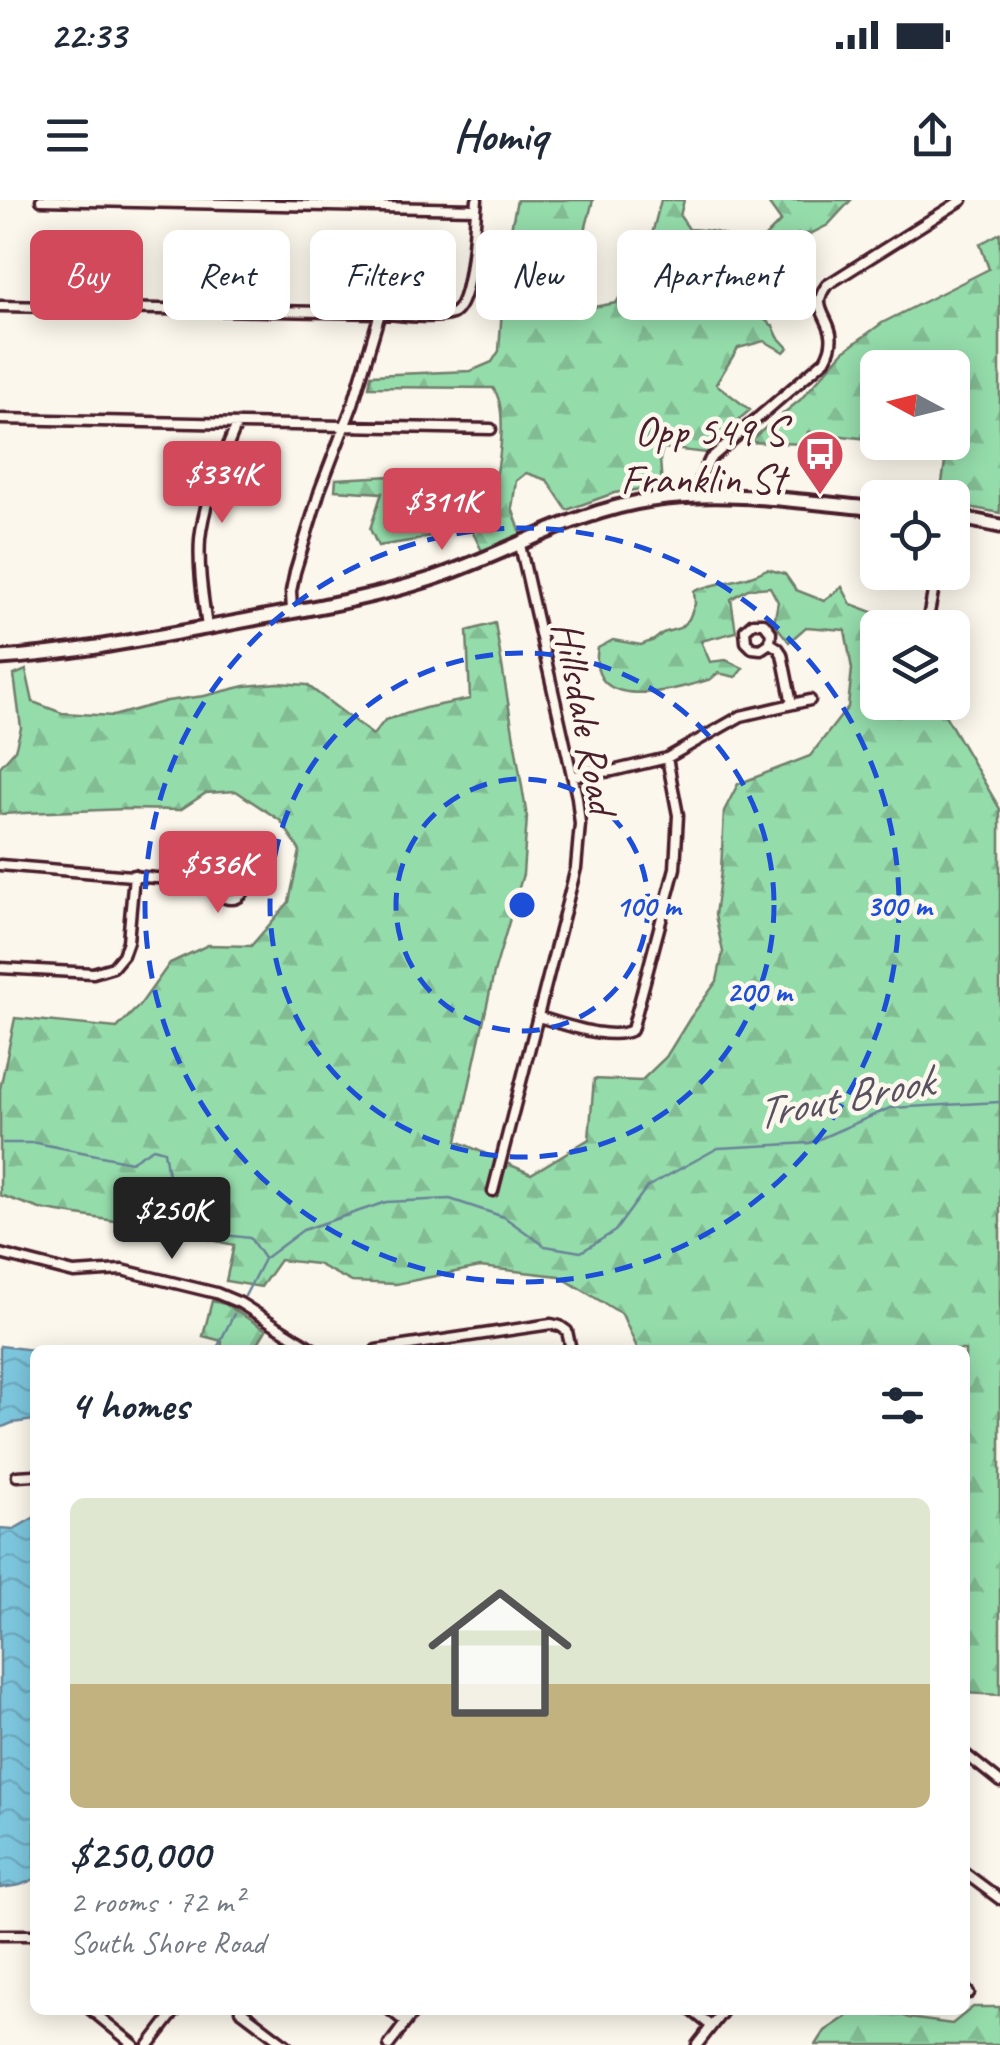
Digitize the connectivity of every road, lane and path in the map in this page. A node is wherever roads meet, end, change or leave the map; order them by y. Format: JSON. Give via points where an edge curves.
{"nodes":[{"id":1,"x":41,"y":200,"type":"edge"},
{"id":2,"x":956,"y":202,"type":"edge"},
{"id":3,"x":477,"y":204,"type":"edge"},
{"id":4,"x":0,"y":306,"type":"edge"},
{"id":5,"x":456,"y":310,"type":"edge"},
{"id":6,"x":310,"y":312,"type":"edge"},
{"id":7,"x":378,"y":320,"type":"edge"},
{"id":8,"x":0,"y":419,"type":"edge"},
{"id":9,"x":237,"y":424,"type":"junction"},
{"id":10,"x":345,"y":426,"type":"junction"},
{"id":11,"x":491,"y":430,"type":"dead end"},
{"id":12,"x":701,"y":495,"type":"junction"},
{"id":13,"x":860,"y":506,"type":"edge"},
{"id":14,"x":970,"y":520,"type":"edge"},
{"id":15,"x":1000,"y":526,"type":"edge"},
{"id":16,"x":520,"y":545,"type":"junction"},
{"id":17,"x":292,"y":612,"type":"junction"},
{"id":18,"x":208,"y":628,"type":"junction"},
{"id":19,"x":770,"y":642,"type":"dead end"},
{"id":20,"x":0,"y":658,"type":"edge"},
{"id":21,"x":810,"y":700,"type":"dead end"},
{"id":22,"x":792,"y":704,"type":"junction"},
{"id":23,"x":667,"y":758,"type":"junction"},
{"id":24,"x":572,"y":776,"type":"junction"},
{"id":25,"x":0,"y":865,"type":"edge"},
{"id":26,"x":134,"y":875,"type":"junction"},
{"id":27,"x":216,"y":882,"type":"junction"},
{"id":28,"x":0,"y":968,"type":"edge"},
{"id":29,"x":538,"y":1017,"type":"junction"},
{"id":30,"x":494,"y":1192,"type":"dead end"},
{"id":31,"x":0,"y":1254,"type":"edge"},
{"id":32,"x":307,"y":1345,"type":"edge"},
{"id":33,"x":410,"y":1345,"type":"edge"},
{"id":34,"x":570,"y":1345,"type":"edge"},
{"id":35,"x":30,"y":1475,"type":"edge"},
{"id":36,"x":16,"y":1476,"type":"dead end"},
{"id":37,"x":970,"y":1758,"type":"edge"},
{"id":38,"x":1000,"y":1782,"type":"edge"},
{"id":39,"x":970,"y":1877,"type":"edge"},
{"id":40,"x":1000,"y":1900,"type":"edge"},
{"id":41,"x":30,"y":1934,"type":"edge"},
{"id":42,"x":0,"y":1935,"type":"edge"},
{"id":43,"x":97,"y":2015,"type":"edge"},
{"id":44,"x":172,"y":2015,"type":"edge"},
{"id":45,"x":247,"y":2015,"type":"edge"},
{"id":46,"x":396,"y":2015,"type":"edge"},
{"id":47,"x":411,"y":2015,"type":"edge"},
{"id":48,"x":697,"y":2015,"type":"edge"},
{"id":49,"x":720,"y":2015,"type":"edge"},
{"id":50,"x":405,"y":2022,"type":"junction"},
{"id":51,"x":711,"y":2026,"type":"junction"},
{"id":52,"x":134,"y":2045,"type":"edge"},
{"id":53,"x":149,"y":2045,"type":"edge"},
{"id":54,"x":286,"y":2045,"type":"edge"},
{"id":55,"x":388,"y":2045,"type":"edge"},
{"id":56,"x":697,"y":2045,"type":"edge"}],
"edges":[{"from":1,"to":3,"type":"street"},
{"from":2,"to":12,"type":"street","via":[[821,292],[830,351],[710,460]]},
{"from":3,"to":5,"type":"street","via":[[469,280]]},
{"from":4,"to":6,"type":"street"},
{"from":7,"to":10,"type":"street"},
{"from":8,"to":9,"type":"street"},
{"from":9,"to":10,"type":"street"},
{"from":9,"to":18,"type":"street","via":[[200,537]]},
{"from":10,"to":11,"type":"street"},
{"from":10,"to":17,"type":"street","via":[[295,572]]},
{"from":12,"to":13,"type":"main road"},
{"from":12,"to":16,"type":"main road","via":[[620,506]]},
{"from":14,"to":15,"type":"main road"},
{"from":16,"to":17,"type":"main road","via":[[416,584]]},
{"from":16,"to":24,"type":"street","name":"Hillsdale Road"},
{"from":17,"to":18,"type":"main road"},
{"from":18,"to":20,"type":"main road"},
{"from":19,"to":22,"type":"street","via":[[782,654]]},
{"from":21,"to":22,"type":"street"},
{"from":22,"to":23,"type":"street","via":[[741,716]]},
{"from":23,"to":24,"type":"street"},
{"from":23,"to":29,"type":"street","via":[[678,815],[675,868],[632,1030],[608,1035]]},
{"from":24,"to":29,"type":"street","name":"Hillsdale Road","via":[[579,853]]},
{"from":25,"to":26,"type":"street"},
{"from":26,"to":27,"type":"street"},
{"from":26,"to":28,"type":"street","via":[[128,941],[113,966],[93,973]]},
{"from":27,"to":27,"type":"street","via":[[230,900],[246,885],[232,868]]},
{"from":29,"to":30,"type":"street","name":"Hillsdale Road"},
{"from":31,"to":32,"type":"street","via":[[74,1273],[122,1270],[216,1292]]},
{"from":33,"to":34,"type":"street","via":[[548,1325],[562,1327]]},
{"from":35,"to":36,"type":"street"},
{"from":37,"to":38,"type":"street"},
{"from":39,"to":40,"type":"street"},
{"from":41,"to":42,"type":"street"},
{"from":43,"to":52,"type":"street"},
{"from":44,"to":53,"type":"street"},
{"from":45,"to":54,"type":"street"},
{"from":46,"to":50,"type":"street"},
{"from":47,"to":50,"type":"street"},
{"from":48,"to":51,"type":"street"},
{"from":49,"to":51,"type":"street"},
{"from":50,"to":55,"type":"street"},
{"from":51,"to":56,"type":"street"}]}
